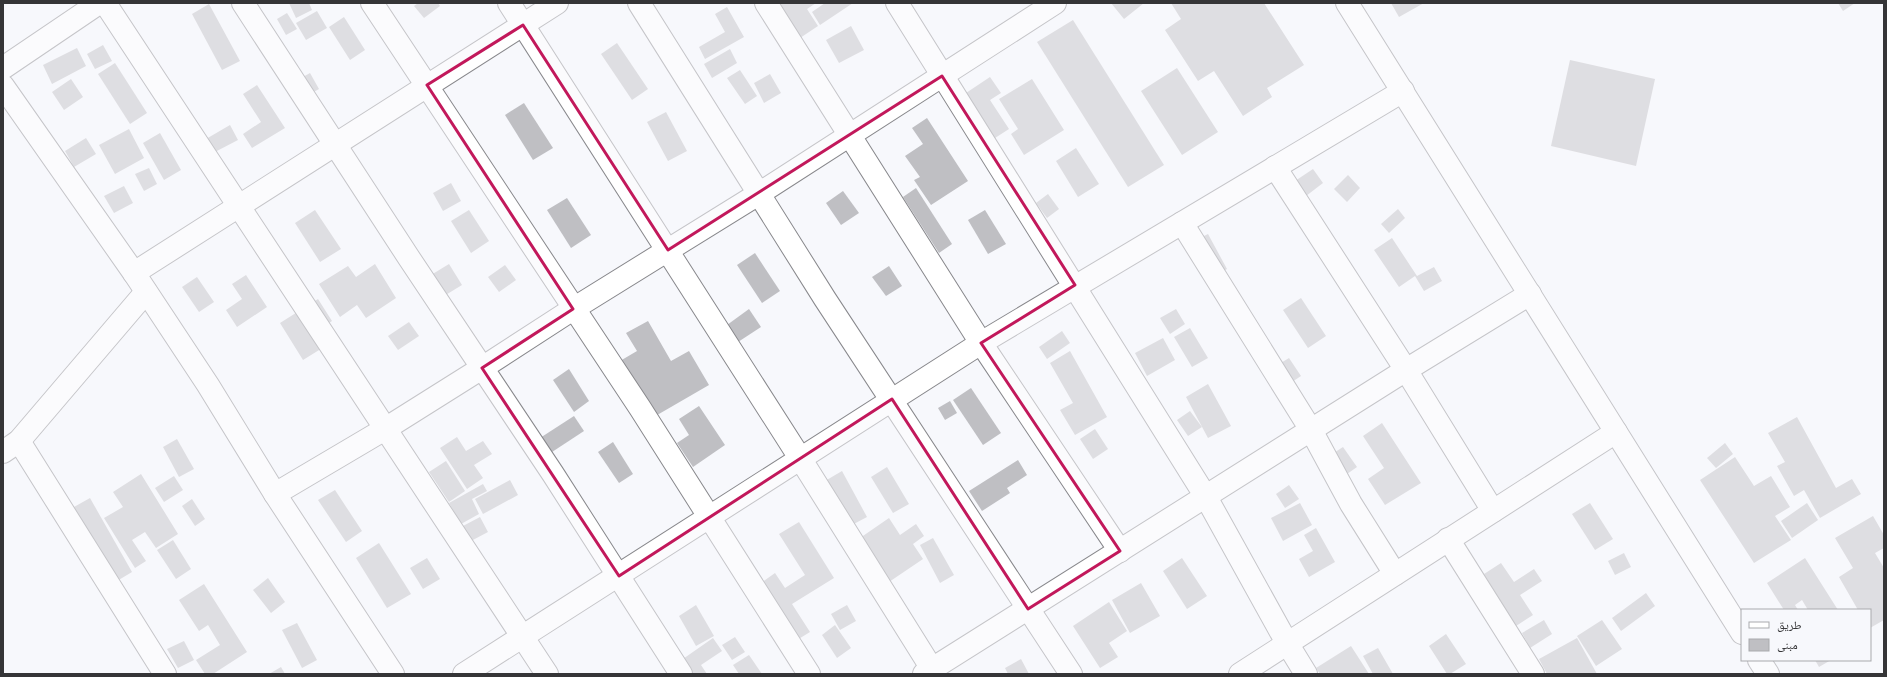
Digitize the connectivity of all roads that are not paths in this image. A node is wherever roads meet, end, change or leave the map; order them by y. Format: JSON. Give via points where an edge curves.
{"nodes":[{"id":1,"x":99,"y":3,"type":"edge"},
{"id":2,"x":105,"y":3,"type":"edge"},
{"id":3,"x":243,"y":3,"type":"edge"},
{"id":4,"x":372,"y":3,"type":"edge"},
{"id":5,"x":510,"y":3,"type":"edge"},
{"id":6,"x":557,"y":3,"type":"edge"},
{"id":7,"x":639,"y":3,"type":"edge"},
{"id":8,"x":766,"y":3,"type":"edge"},
{"id":9,"x":897,"y":3,"type":"edge"},
{"id":10,"x":1055,"y":3,"type":"edge"},
{"id":11,"x":1347,"y":3,"type":"edge"},
{"id":12,"x":1031,"y":9,"type":"edge"},
{"id":13,"x":523,"y":25,"type":"junction"},
{"id":14,"x":3,"y":68,"type":"edge"},
{"id":15,"x":942,"y":76,"type":"junction"},
{"id":16,"x":427,"y":85,"type":"junction"},
{"id":17,"x":3,"y":86,"type":"edge"},
{"id":18,"x":1402,"y":91,"type":"junction"},
{"id":19,"x":849,"y":134,"type":"junction"},
{"id":20,"x":336,"y":143,"type":"junction"},
{"id":21,"x":1275,"y":167,"type":"junction"},
{"id":22,"x":760,"y":193,"type":"junction"},
{"id":23,"x":238,"y":205,"type":"junction"},
{"id":24,"x":1182,"y":223,"type":"junction"},
{"id":25,"x":668,"y":250,"type":"junction"},
{"id":26,"x":134,"y":273,"type":"junction"},
{"id":27,"x":1075,"y":286,"type":"junction"},
{"id":28,"x":146,"y":292,"type":"junction"},
{"id":29,"x":1530,"y":294,"type":"junction"},
{"id":30,"x":573,"y":309,"type":"junction"},
{"id":31,"x":981,"y":343,"type":"junction"},
{"id":32,"x":482,"y":368,"type":"junction"},
{"id":33,"x":1406,"y":370,"type":"junction"},
{"id":34,"x":892,"y":399,"type":"junction"},
{"id":35,"x":385,"y":429,"type":"junction"},
{"id":36,"x":1311,"y":430,"type":"junction"},
{"id":37,"x":1616,"y":432,"type":"junction"},
{"id":38,"x":11,"y":446,"type":"edge"},
{"id":39,"x":800,"y":458,"type":"junction"},
{"id":40,"x":275,"y":494,"type":"junction"},
{"id":41,"x":1206,"y":497,"type":"junction"},
{"id":42,"x":1493,"y":511,"type":"junction"},
{"id":43,"x":710,"y":516,"type":"junction"},
{"id":44,"x":1448,"y":539,"type":"junction"},
{"id":45,"x":1120,"y":551,"type":"junction"},
{"id":46,"x":1395,"y":574,"type":"junction"},
{"id":47,"x":619,"y":576,"type":"junction"},
{"id":48,"x":1028,"y":609,"type":"junction"},
{"id":49,"x":1741,"y":631,"type":"edge"},
{"id":50,"x":523,"y":636,"type":"junction"},
{"id":51,"x":1287,"y":643,"type":"junction"},
{"id":52,"x":1760,"y":661,"type":"edge"},
{"id":53,"x":928,"y":671,"type":"edge"},
{"id":54,"x":165,"y":674,"type":"edge"},
{"id":55,"x":393,"y":674,"type":"edge"},
{"id":56,"x":464,"y":674,"type":"edge"},
{"id":57,"x":547,"y":674,"type":"edge"},
{"id":58,"x":681,"y":674,"type":"edge"},
{"id":59,"x":809,"y":674,"type":"edge"},
{"id":60,"x":1071,"y":674,"type":"edge"},
{"id":61,"x":1240,"y":674,"type":"edge"},
{"id":62,"x":1306,"y":674,"type":"edge"},
{"id":63,"x":1533,"y":674,"type":"edge"},
{"id":64,"x":1768,"y":674,"type":"edge"}],
"edges":[{"from":1,"to":14,"type":"street"},
{"from":2,"to":23,"type":"street"},
{"from":3,"to":20,"type":"street"},
{"from":4,"to":16,"type":"street"},
{"from":5,"to":13,"type":"street"},
{"from":6,"to":13,"type":"street"},
{"from":7,"to":22,"type":"street"},
{"from":8,"to":19,"type":"street"},
{"from":9,"to":15,"type":"street"},
{"from":10,"to":12,"type":"street"},
{"from":11,"to":18,"type":"street"},
{"from":12,"to":15,"type":"street"},
{"from":13,"to":16,"type":"street"},
{"from":13,"to":25,"type":"street"},
{"from":15,"to":19,"type":"street"},
{"from":15,"to":27,"type":"street"},
{"from":16,"to":20,"type":"street"},
{"from":16,"to":30,"type":"street"},
{"from":17,"to":26,"type":"street"},
{"from":18,"to":21,"type":"street"},
{"from":18,"to":29,"type":"street"},
{"from":19,"to":22,"type":"street"},
{"from":19,"to":31,"type":"street"},
{"from":20,"to":23,"type":"street"},
{"from":20,"to":32,"type":"street"},
{"from":21,"to":24,"type":"street"},
{"from":21,"to":33,"type":"street"},
{"from":22,"to":25,"type":"street"},
{"from":22,"to":34,"type":"street","via":[[825,299]]},
{"from":23,"to":26,"type":"street"},
{"from":23,"to":35,"type":"street"},
{"from":24,"to":27,"type":"street"},
{"from":24,"to":36,"type":"street"},
{"from":25,"to":30,"type":"street"},
{"from":25,"to":39,"type":"street"},
{"from":26,"to":28,"type":"street"},
{"from":27,"to":31,"type":"street"},
{"from":27,"to":41,"type":"street"},
{"from":28,"to":38,"type":"street"},
{"from":28,"to":40,"type":"street","via":[[208,385]]},
{"from":29,"to":33,"type":"street"},
{"from":29,"to":37,"type":"street"},
{"from":30,"to":32,"type":"street"},
{"from":30,"to":43,"type":"street"},
{"from":31,"to":34,"type":"street"},
{"from":31,"to":45,"type":"street"},
{"from":32,"to":35,"type":"street"},
{"from":32,"to":47,"type":"street"},
{"from":33,"to":36,"type":"street"},
{"from":33,"to":42,"type":"street"},
{"from":34,"to":39,"type":"street"},
{"from":34,"to":48,"type":"street"},
{"from":35,"to":40,"type":"street"},
{"from":35,"to":50,"type":"street"},
{"from":36,"to":41,"type":"street"},
{"from":36,"to":46,"type":"street","via":[[1350,504]]},
{"from":37,"to":42,"type":"street"},
{"from":37,"to":49,"type":"street"},
{"from":38,"to":54,"type":"street"},
{"from":39,"to":43,"type":"street"},
{"from":39,"to":53,"type":"street"},
{"from":40,"to":55,"type":"street"},
{"from":41,"to":45,"type":"street"},
{"from":41,"to":51,"type":"street"},
{"from":42,"to":44,"type":"street"},
{"from":43,"to":47,"type":"street"},
{"from":43,"to":59,"type":"street"},
{"from":44,"to":46,"type":"street"},
{"from":44,"to":63,"type":"street"},
{"from":45,"to":48,"type":"street"},
{"from":46,"to":51,"type":"street"},
{"from":47,"to":50,"type":"street"},
{"from":47,"to":58,"type":"street"},
{"from":48,"to":53,"type":"street"},
{"from":48,"to":60,"type":"street"},
{"from":50,"to":56,"type":"street"},
{"from":50,"to":57,"type":"street"},
{"from":51,"to":61,"type":"street"},
{"from":51,"to":62,"type":"street"},
{"from":52,"to":64,"type":"street"}]}
